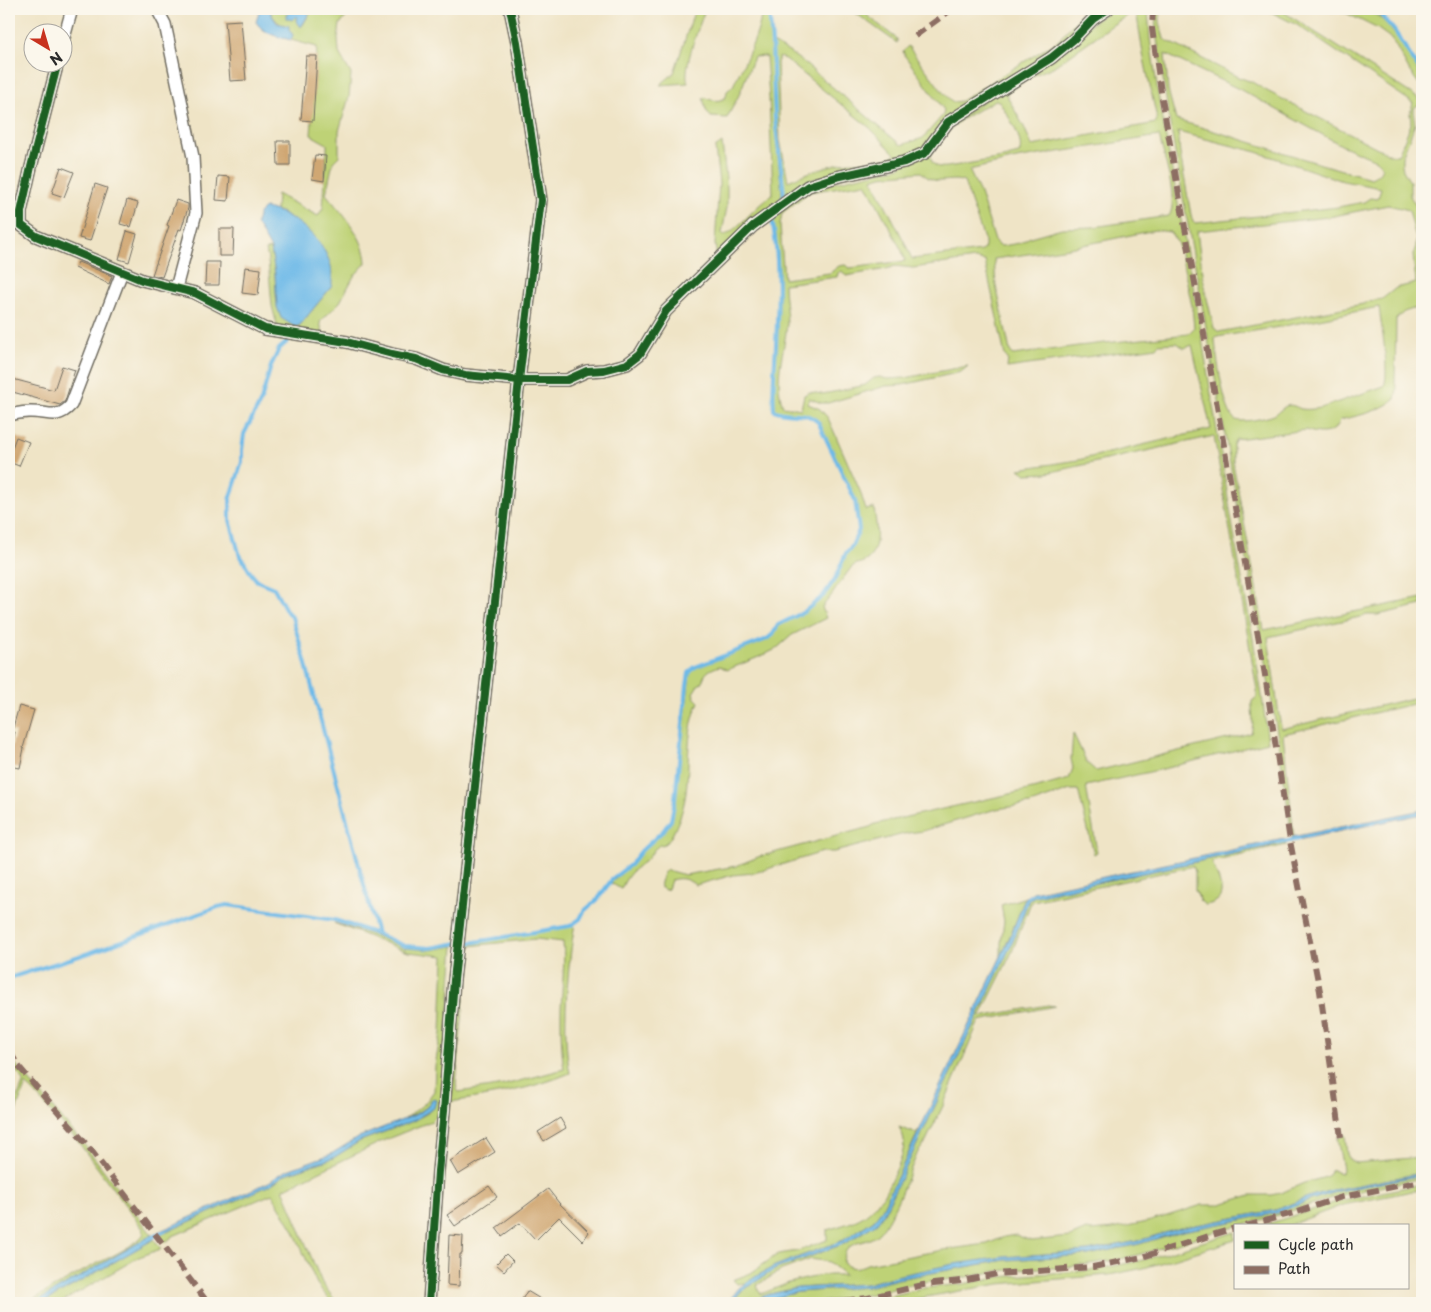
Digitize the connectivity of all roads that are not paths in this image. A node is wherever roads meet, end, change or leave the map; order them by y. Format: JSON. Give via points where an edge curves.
{"nodes":[{"id":1,"x":72,"y":9,"type":"edge"},
{"id":2,"x":157,"y":9,"type":"edge"},
{"id":3,"x":510,"y":9,"type":"edge"},
{"id":4,"x":1108,"y":9,"type":"edge"},
{"id":5,"x":68,"y":22,"type":"edge"},
{"id":6,"x":55,"y":72,"type":"edge"},
{"id":7,"x":9,"y":218,"type":"edge"},
{"id":8,"x":21,"y":225,"type":"junction"},
{"id":9,"x":122,"y":272,"type":"junction"},
{"id":10,"x":176,"y":288,"type":"junction"},
{"id":11,"x":519,"y":380,"type":"junction"},
{"id":12,"x":9,"y":415,"type":"edge"},
{"id":13,"x":429,"y":1303,"type":"edge"}],
"edges":[{"from":1,"to":5,"type":"street"},
{"from":2,"to":10,"type":"street","via":[[165,24],[193,157],[196,213]]},
{"from":3,"to":11,"type":"street","via":[[541,200]]},
{"from":4,"to":11,"type":"street","via":[[1051,58],[948,122],[924,153],[904,162],[808,186],[754,226],[666,311],[640,354],[627,364],[587,371],[567,380]]},
{"from":6,"to":8,"type":"street","via":[[31,167]]},
{"from":7,"to":8,"type":"street"},
{"from":8,"to":9,"type":"street","via":[[36,236]]},
{"from":9,"to":10,"type":"street"},
{"from":9,"to":12,"type":"street","via":[[71,405],[65,412],[53,415],[30,412]]},
{"from":10,"to":11,"type":"street","via":[[195,293],[265,329],[347,342],[465,375]]},
{"from":11,"to":13,"type":"street","via":[[454,980]]}]}
